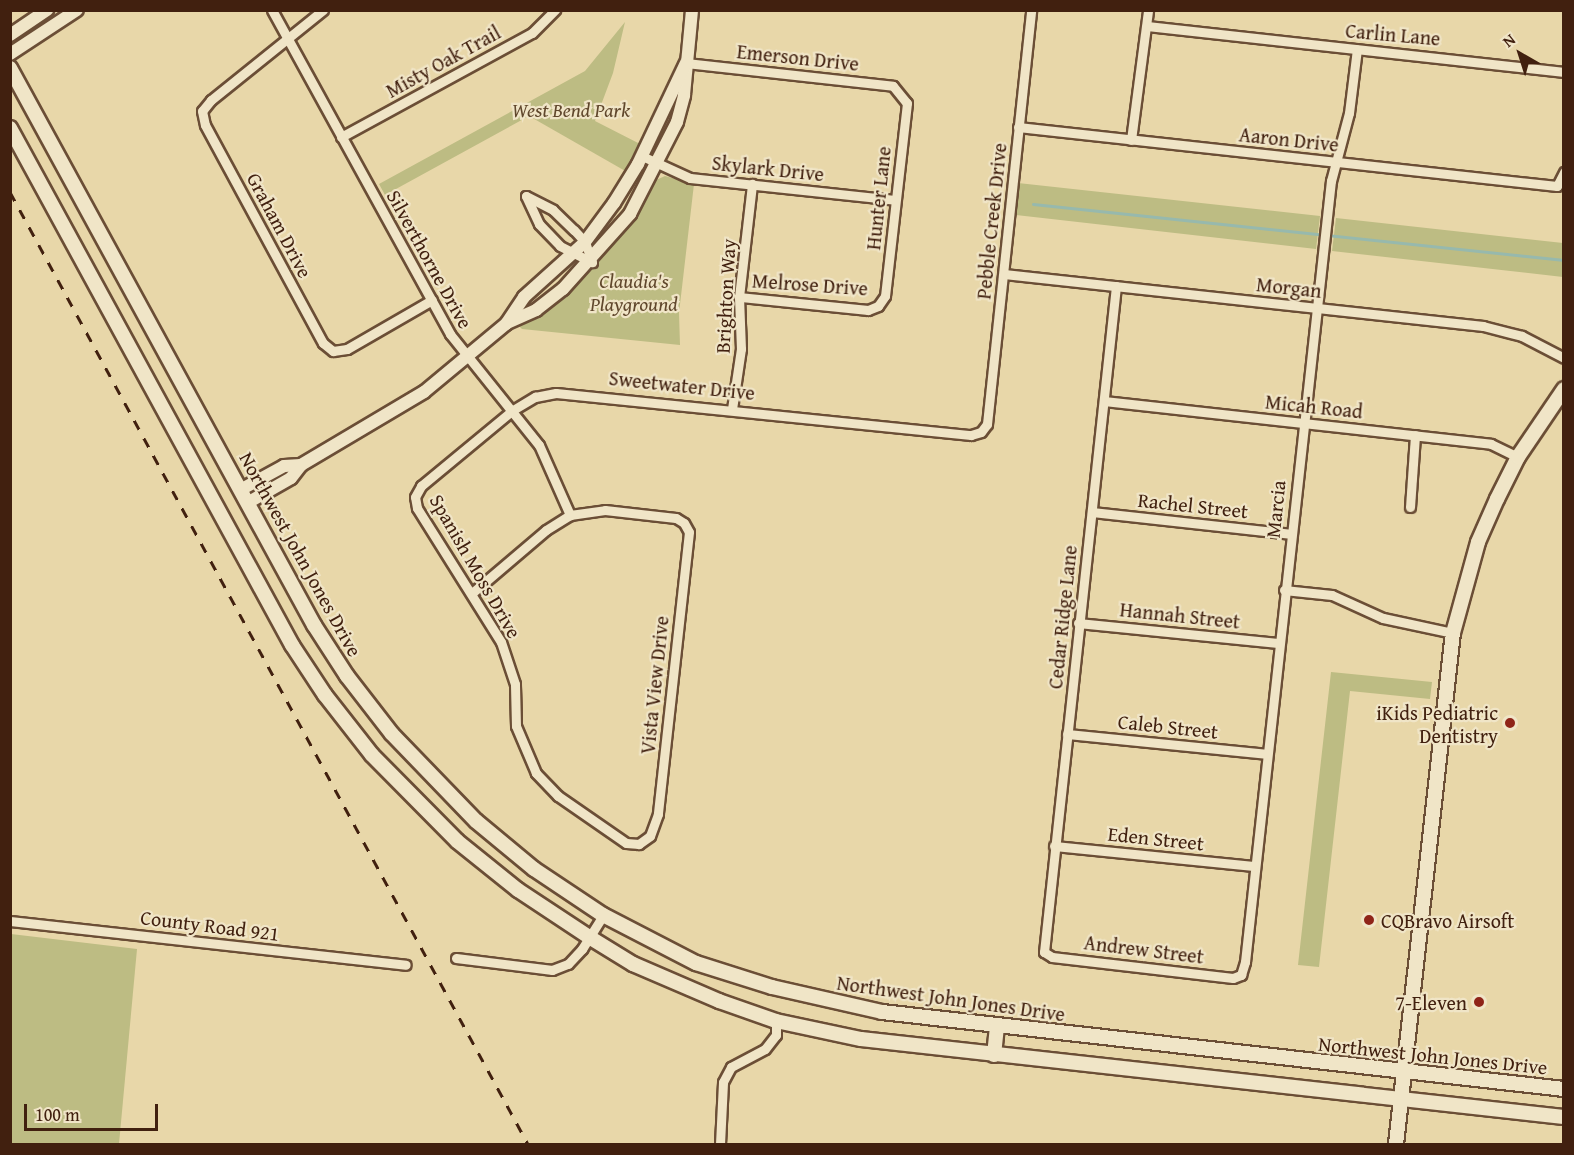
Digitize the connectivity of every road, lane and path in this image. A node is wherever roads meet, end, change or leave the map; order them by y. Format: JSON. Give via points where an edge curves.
{"nodes":[{"id":1,"x":47,"y":10,"type":"edge"},
{"id":2,"x":77,"y":10,"type":"edge"},
{"id":3,"x":272,"y":10,"type":"edge"},
{"id":4,"x":323,"y":10,"type":"edge"},
{"id":5,"x":555,"y":10,"type":"edge"},
{"id":6,"x":692,"y":10,"type":"edge"},
{"id":7,"x":1032,"y":10,"type":"edge"},
{"id":8,"x":1148,"y":10,"type":"edge"},
{"id":9,"x":1147,"y":26,"type":"junction"},
{"id":10,"x":10,"y":35,"type":"edge"},
{"id":11,"x":288,"y":39,"type":"junction"},
{"id":12,"x":1357,"y":49,"type":"junction"},
{"id":13,"x":10,"y":54,"type":"edge"},
{"id":14,"x":686,"y":63,"type":"junction"},
{"id":15,"x":10,"y":68,"type":"edge"},
{"id":16,"x":1563,"y":72,"type":"edge"},
{"id":17,"x":903,"y":93,"type":"joint"},
{"id":18,"x":1018,"y":127,"type":"junction"},
{"id":19,"x":10,"y":128,"type":"edge"},
{"id":20,"x":341,"y":137,"type":"junction"},
{"id":21,"x":1131,"y":140,"type":"junction"},
{"id":22,"x":642,"y":156,"type":"junction"},
{"id":23,"x":1336,"y":162,"type":"junction"},
{"id":24,"x":658,"y":165,"type":"junction"},
{"id":25,"x":1563,"y":171,"type":"edge"},
{"id":26,"x":752,"y":184,"type":"junction"},
{"id":27,"x":896,"y":200,"type":"junction"},
{"id":28,"x":585,"y":242,"type":"junction"},
{"id":29,"x":572,"y":254,"type":"junction"},
{"id":30,"x":592,"y":262,"type":"junction"},
{"id":31,"x":1004,"y":273,"type":"junction"},
{"id":32,"x":1116,"y":286,"type":"junction"},
{"id":33,"x":739,"y":297,"type":"junction"},
{"id":34,"x":432,"y":300,"type":"junction"},
{"id":35,"x":878,"y":306,"type":"joint"},
{"id":36,"x":1316,"y":308,"type":"junction"},
{"id":37,"x":506,"y":324,"type":"junction"},
{"id":38,"x":467,"y":356,"type":"junction"},
{"id":39,"x":1563,"y":358,"type":"edge"},
{"id":40,"x":1563,"y":388,"type":"edge"},
{"id":41,"x":1104,"y":401,"type":"junction"},
{"id":42,"x":732,"y":409,"type":"junction"},
{"id":43,"x":513,"y":410,"type":"junction"},
{"id":44,"x":1303,"y":423,"type":"junction"},
{"id":45,"x":981,"y":432,"type":"joint"},
{"id":46,"x":1415,"y":435,"type":"junction"},
{"id":47,"x":1518,"y":457,"type":"junction"},
{"id":48,"x":301,"y":465,"type":"junction"},
{"id":49,"x":242,"y":489,"type":"junction"},
{"id":50,"x":415,"y":497,"type":"joint"},
{"id":51,"x":249,"y":502,"type":"junction"},
{"id":52,"x":1410,"y":507,"type":"dead end"},
{"id":53,"x":1092,"y":512,"type":"junction"},
{"id":54,"x":570,"y":515,"type":"junction"},
{"id":55,"x":1290,"y":534,"type":"junction"},
{"id":56,"x":1284,"y":590,"type":"junction"},
{"id":57,"x":472,"y":593,"type":"junction"},
{"id":58,"x":1078,"y":623,"type":"junction"},
{"id":59,"x":1453,"y":633,"type":"junction"},
{"id":60,"x":1278,"y":643,"type":"junction"},
{"id":61,"x":1067,"y":734,"type":"junction"},
{"id":62,"x":1266,"y":754,"type":"junction"},
{"id":63,"x":639,"y":844,"type":"joint"},
{"id":64,"x":1054,"y":846,"type":"junction"},
{"id":65,"x":1254,"y":866,"type":"junction"},
{"id":66,"x":603,"y":915,"type":"junction"},
{"id":67,"x":10,"y":921,"type":"edge"},
{"id":68,"x":589,"y":937,"type":"junction"},
{"id":69,"x":1044,"y":952,"type":"joint"},
{"id":70,"x":456,"y":958,"type":"dead end"},
{"id":71,"x":406,"y":965,"type":"dead end"},
{"id":72,"x":1241,"y":975,"type":"joint"},
{"id":73,"x":776,"y":1021,"type":"junction"},
{"id":74,"x":997,"y":1025,"type":"junction"},
{"id":75,"x":994,"y":1055,"type":"junction"},
{"id":76,"x":1403,"y":1072,"type":"junction"},
{"id":77,"x":1563,"y":1089,"type":"edge"},
{"id":78,"x":1401,"y":1101,"type":"junction"},
{"id":79,"x":1563,"y":1118,"type":"edge"},
{"id":80,"x":720,"y":1144,"type":"edge"},
{"id":81,"x":1396,"y":1144,"type":"edge"}],
"edges":[{"from":1,"to":10,"type":"street"},
{"from":2,"to":13,"type":"street"},
{"from":3,"to":11,"type":"street","name":"Silverthorne Drive"},
{"from":4,"to":11,"type":"street"},
{"from":5,"to":20,"type":"street","name":"Misty Oak Trail","via":[[532,33]]},
{"from":6,"to":14,"type":"street"},
{"from":7,"to":18,"type":"street","name":"Pebble Creek Drive"},
{"from":8,"to":9,"type":"street"},
{"from":9,"to":12,"type":"street","name":"Carlin Lane"},
{"from":9,"to":21,"type":"street"},
{"from":11,"to":20,"type":"street","name":"Silverthorne Drive"},
{"from":11,"to":34,"type":"street","name":"Graham Drive","via":[[202,111],[318,333],[333,351],[346,349]]},
{"from":12,"to":16,"type":"street","name":"Carlin Lane"},
{"from":12,"to":23,"type":"street","name":"Marcia","via":[[1349,113]]},
{"from":14,"to":17,"type":"street","name":"Emerson Drive","via":[[893,86]]},
{"from":14,"to":22,"type":"street"},
{"from":14,"to":24,"type":"street","via":[[681,108]]},
{"from":15,"to":49,"type":"main road","name":"Northwest John Jones Drive"},
{"from":17,"to":27,"type":"street","name":"Hunter Lane","via":[[907,103]]},
{"from":18,"to":21,"type":"street","name":"Aaron Drive"},
{"from":18,"to":31,"type":"street","name":"Pebble Creek Drive"},
{"from":19,"to":68,"type":"main road","via":[[292,645],[325,695],[372,755],[457,840],[518,890]]},
{"from":20,"to":34,"type":"street","name":"Silverthorne Drive"},
{"from":21,"to":23,"type":"street","name":"Aaron Drive"},
{"from":22,"to":24,"type":"street","name":"Skylark Drive"},
{"from":22,"to":28,"type":"street"},
{"from":23,"to":25,"type":"street","name":"Aaron Drive","via":[[1557,186]]},
{"from":23,"to":36,"type":"street","name":"Marcia"},
{"from":24,"to":26,"type":"street","name":"Skylark Drive","via":[[690,178]]},
{"from":24,"to":30,"type":"street","via":[[630,214]]},
{"from":26,"to":27,"type":"street","name":"Skylark Drive"},
{"from":26,"to":33,"type":"street","name":"Brighton Way"},
{"from":27,"to":35,"type":"street","name":"Hunter Lane","via":[[885,296]]},
{"from":28,"to":29,"type":"street"},
{"from":28,"to":29,"type":"street","via":[[553,210],[526,196],[539,224]]},
{"from":28,"to":30,"type":"street"},
{"from":29,"to":30,"type":"street"},
{"from":29,"to":37,"type":"street","via":[[524,297]]},
{"from":30,"to":37,"type":"street","via":[[536,310]]},
{"from":31,"to":32,"type":"street","name":"Morgan"},
{"from":31,"to":45,"type":"street","name":"Pebble Creek Drive","via":[[987,424]]},
{"from":32,"to":36,"type":"street","name":"Morgan"},
{"from":32,"to":41,"type":"street","name":"Cedar Ridge Lane"},
{"from":33,"to":35,"type":"street","name":"Melrose Drive","via":[[868,310]]},
{"from":33,"to":42,"type":"street","name":"Brighton Way","via":[[741,349]]},
{"from":34,"to":38,"type":"street","name":"Silverthorne Drive"},
{"from":36,"to":39,"type":"street","name":"Morgan","via":[[1483,326],[1522,336]]},
{"from":36,"to":44,"type":"street","name":"Marcia"},
{"from":37,"to":38,"type":"street"},
{"from":38,"to":43,"type":"street","name":"Silverthorne Drive"},
{"from":38,"to":48,"type":"street","via":[[387,417]]},
{"from":40,"to":47,"type":"main road"},
{"from":41,"to":44,"type":"street","name":"Micah Road"},
{"from":41,"to":53,"type":"street","name":"Cedar Ridge Lane"},
{"from":42,"to":43,"type":"street","name":"Sweetwater Drive","via":[[572,392],[535,397]]},
{"from":42,"to":45,"type":"street","name":"Sweetwater Drive","via":[[971,435]]},
{"from":43,"to":50,"type":"street","name":"Sweetwater Drive","via":[[421,486]]},
{"from":43,"to":54,"type":"street","name":"Silverthorne Drive","via":[[538,445]]},
{"from":44,"to":46,"type":"street","name":"Micah Road"},
{"from":44,"to":55,"type":"street","name":"Marcia"},
{"from":46,"to":47,"type":"street","name":"Micah Road","via":[[1491,444]]},
{"from":46,"to":52,"type":"street"},
{"from":47,"to":59,"type":"main road","via":[[1478,542]]},
{"from":48,"to":49,"type":"street","via":[[284,466]]},
{"from":48,"to":51,"type":"street","via":[[291,478]]},
{"from":49,"to":51,"type":"main road","name":"Northwest John Jones Drive"},
{"from":50,"to":57,"type":"street","name":"Spanish Moss Drive","via":[[417,508]]},
{"from":51,"to":66,"type":"main road","name":"Northwest John Jones Drive","via":[[314,625],[392,734],[476,821],[534,869]]},
{"from":53,"to":55,"type":"street","name":"Rachel Street"},
{"from":53,"to":58,"type":"street","name":"Cedar Ridge Lane"},
{"from":54,"to":57,"type":"street","via":[[546,530]]},
{"from":54,"to":63,"type":"street","name":"Vista View Drive","via":[[605,510],[676,518],[689,531],[658,814],[650,836]]},
{"from":55,"to":56,"type":"street","name":"Marcia"},
{"from":56,"to":59,"type":"street","via":[[1332,595],[1383,618]]},
{"from":56,"to":60,"type":"street","name":"Marcia"},
{"from":57,"to":63,"type":"street","name":"Spanish Moss Drive","via":[[508,663],[514,684],[516,726],[536,772],[558,796],[626,843]]},
{"from":58,"to":60,"type":"street","name":"Hannah Street"},
{"from":58,"to":61,"type":"street","name":"Cedar Ridge Lane"},
{"from":59,"to":76,"type":"main road"},
{"from":60,"to":62,"type":"street","name":"Marcia"},
{"from":61,"to":62,"type":"street","name":"Caleb Street"},
{"from":61,"to":64,"type":"street","name":"Cedar Ridge Lane"},
{"from":62,"to":65,"type":"street","name":"Marcia"},
{"from":64,"to":65,"type":"street","name":"Eden Street"},
{"from":64,"to":69,"type":"street","name":"Cedar Ridge Lane"},
{"from":65,"to":72,"type":"street","name":"Marcia"},
{"from":66,"to":68,"type":"street"},
{"from":66,"to":74,"type":"main road","name":"Northwest John Jones Drive","via":[[696,963],[772,987],[882,1012]]},
{"from":67,"to":71,"type":"street","name":"County Road 921"},
{"from":68,"to":70,"type":"street","via":[[568,964],[552,970]]},
{"from":68,"to":73,"type":"main road","via":[[633,964],[683,987]]},
{"from":69,"to":72,"type":"street","name":"Andrew Street","via":[[1075,960],[1233,978]]},
{"from":73,"to":75,"type":"main road","via":[[861,1039]]},
{"from":73,"to":80,"type":"street","via":[[776,1035],[765,1049],[731,1067],[723,1082]]},
{"from":74,"to":75,"type":"main road"},
{"from":74,"to":76,"type":"main road","name":"Northwest John Jones Drive"},
{"from":75,"to":78,"type":"main road"},
{"from":76,"to":77,"type":"main road","name":"Northwest John Jones Drive"},
{"from":76,"to":78,"type":"main road"},
{"from":78,"to":79,"type":"main road"},
{"from":78,"to":81,"type":"main road"}]}
